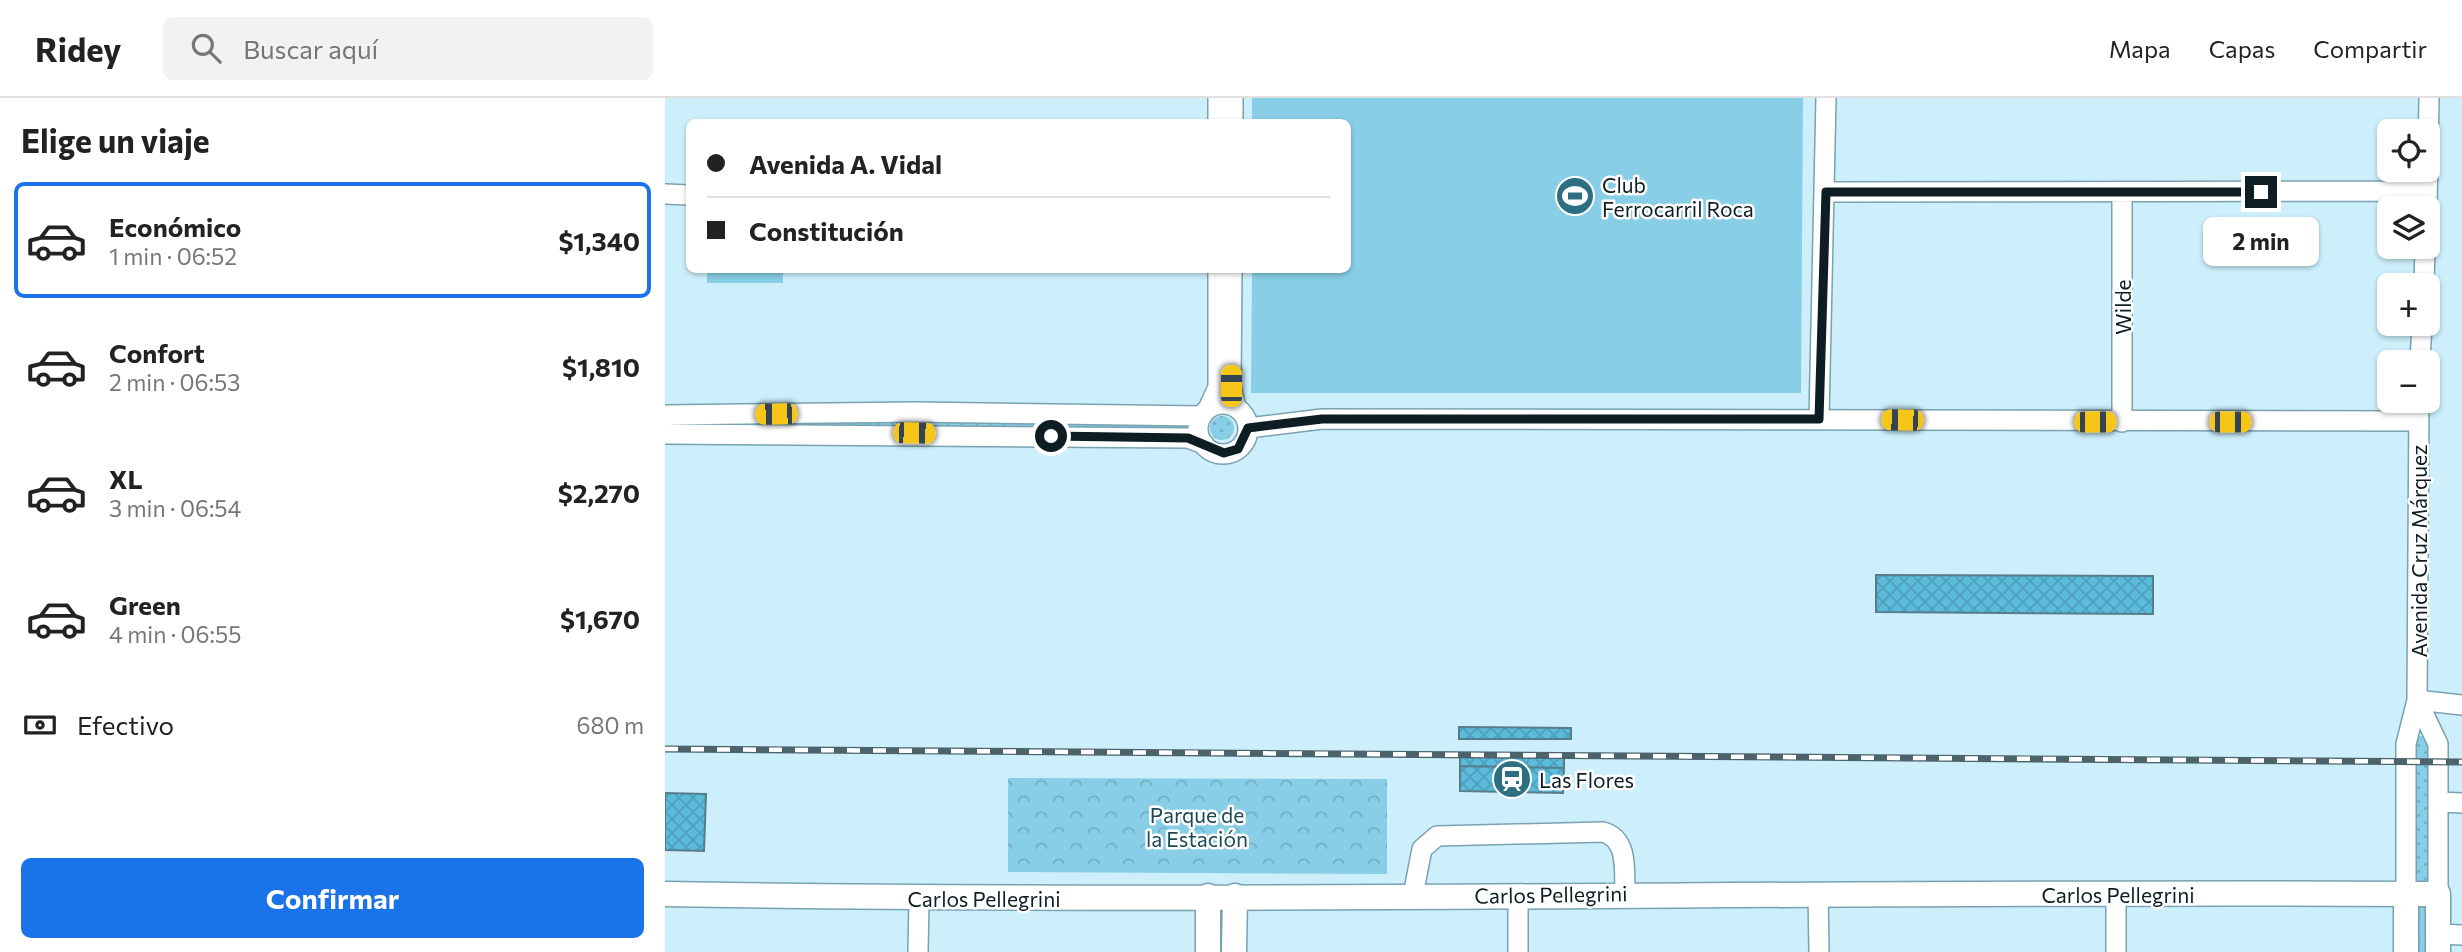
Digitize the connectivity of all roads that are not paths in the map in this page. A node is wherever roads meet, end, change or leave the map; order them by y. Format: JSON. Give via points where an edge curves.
{"nodes":[{"id":1,"x":1218,"y":98,"type":"edge"},
{"id":2,"x":1233,"y":98,"type":"edge"},
{"id":3,"x":1826,"y":98,"type":"edge"},
{"id":4,"x":2429,"y":98,"type":"edge"},
{"id":5,"x":1218,"y":119,"type":"edge"},
{"id":6,"x":1233,"y":119,"type":"edge"},
{"id":7,"x":1826,"y":192,"type":"junction"},
{"id":8,"x":2122,"y":193,"type":"junction"},
{"id":9,"x":665,"y":194,"type":"edge"},
{"id":10,"x":686,"y":195,"type":"edge"},
{"id":11,"x":2427,"y":196,"type":"edge"},
{"id":12,"x":2377,"y":199,"type":"edge"},
{"id":13,"x":1218,"y":273,"type":"edge"},
{"id":14,"x":1232,"y":273,"type":"edge"},
{"id":15,"x":1236,"y":408,"type":"junction"},
{"id":16,"x":915,"y":412,"type":"junction"},
{"id":17,"x":1205,"y":412,"type":"junction"},
{"id":18,"x":2418,"y":413,"type":"edge"},
{"id":19,"x":665,"y":415,"type":"edge"},
{"id":20,"x":1819,"y":419,"type":"junction"},
{"id":21,"x":2418,"y":421,"type":"junction"},
{"id":22,"x":2122,"y":422,"type":"junction"},
{"id":23,"x":1248,"y":428,"type":"junction"},
{"id":24,"x":914,"y":433,"type":"junction"},
{"id":25,"x":665,"y":434,"type":"edge"},
{"id":26,"x":1204,"y":444,"type":"junction"},
{"id":27,"x":2417,"y":700,"type":"junction"},
{"id":28,"x":2462,"y":705,"type":"edge"},
{"id":29,"x":2438,"y":802,"type":"junction"},
{"id":30,"x":2462,"y":803,"type":"edge"},
{"id":31,"x":1818,"y":893,"type":"junction"},
{"id":32,"x":665,"y":894,"type":"edge"},
{"id":33,"x":1625,"y":894,"type":"junction"},
{"id":34,"x":2116,"y":894,"type":"junction"},
{"id":35,"x":2406,"y":894,"type":"junction"},
{"id":36,"x":2438,"y":894,"type":"junction"},
{"id":37,"x":1413,"y":895,"type":"junction"},
{"id":38,"x":1518,"y":895,"type":"junction"},
{"id":39,"x":1208,"y":896,"type":"junction"},
{"id":40,"x":1234,"y":896,"type":"junction"},
{"id":41,"x":919,"y":898,"type":"junction"},
{"id":42,"x":2446,"y":941,"type":"edge"},
{"id":43,"x":918,"y":952,"type":"edge"},
{"id":44,"x":1208,"y":952,"type":"edge"},
{"id":45,"x":1234,"y":952,"type":"edge"},
{"id":46,"x":1518,"y":952,"type":"edge"},
{"id":47,"x":1819,"y":952,"type":"edge"},
{"id":48,"x":2116,"y":952,"type":"edge"},
{"id":49,"x":2406,"y":952,"type":"edge"}],
"edges":[{"from":1,"to":5,"type":"street"},
{"from":2,"to":6,"type":"street"},
{"from":3,"to":7,"type":"street"},
{"from":4,"to":11,"type":"street"},
{"from":7,"to":8,"type":"street"},
{"from":7,"to":20,"type":"street"},
{"from":8,"to":12,"type":"street"},
{"from":8,"to":22,"type":"street","name":"Wilde"},
{"from":9,"to":10,"type":"street"},
{"from":13,"to":17,"type":"street","via":[[1218,387]]},
{"from":14,"to":15,"type":"street","via":[[1231,386]]},
{"from":15,"to":17,"type":"street","via":[[1222,404]]},
{"from":15,"to":23,"type":"street"},
{"from":16,"to":17,"type":"street"},
{"from":16,"to":19,"type":"street"},
{"from":16,"to":24,"type":"street"},
{"from":17,"to":26,"type":"street","via":[[1199,430]]},
{"from":18,"to":21,"type":"street","name":"Avenida Cruz Márquez"},
{"from":20,"to":22,"type":"street"},
{"from":20,"to":23,"type":"street","via":[[1322,419]]},
{"from":21,"to":22,"type":"street"},
{"from":21,"to":27,"type":"street","name":"Avenida Cruz Márquez"},
{"from":23,"to":26,"type":"street","via":[[1244,443],[1231,452],[1216,452]]},
{"from":24,"to":25,"type":"street"},
{"from":24,"to":26,"type":"street","via":[[1188,438]]},
{"from":27,"to":28,"type":"street"},
{"from":27,"to":29,"type":"street","name":"Avenida Cruz Márquez","via":[[2438,744]]},
{"from":27,"to":35,"type":"street","name":"Avenida Cruz Márquez","via":[[2406,744]]},
{"from":29,"to":30,"type":"street"},
{"from":29,"to":36,"type":"street","name":"Avenida Cruz Márquez"},
{"from":31,"to":33,"type":"main road","name":"Carlos Pellegrini"},
{"from":31,"to":34,"type":"main road","name":"Carlos Pellegrini"},
{"from":31,"to":47,"type":"street"},
{"from":32,"to":41,"type":"main road","name":"Carlos Pellegrini"},
{"from":33,"to":37,"type":"street","via":[[1622,850],[1618,841],[1603,832],[1437,836],[1422,849]]},
{"from":33,"to":38,"type":"main road","name":"Carlos Pellegrini"},
{"from":34,"to":35,"type":"main road","name":"Carlos Pellegrini"},
{"from":34,"to":48,"type":"street"},
{"from":35,"to":36,"type":"main road","name":"Carlos Pellegrini"},
{"from":35,"to":49,"type":"main road","name":"Avenida Cruz Márquez"},
{"from":36,"to":42,"type":"main road","name":"Avenida Cruz Márquez"},
{"from":37,"to":38,"type":"main road","name":"Carlos Pellegrini"},
{"from":37,"to":40,"type":"main road","name":"Carlos Pellegrini"},
{"from":38,"to":46,"type":"street"},
{"from":39,"to":40,"type":"main road","name":"Carlos Pellegrini"},
{"from":39,"to":41,"type":"main road","name":"Carlos Pellegrini"},
{"from":39,"to":44,"type":"main road"},
{"from":40,"to":45,"type":"main road"},
{"from":41,"to":43,"type":"street"}]}
